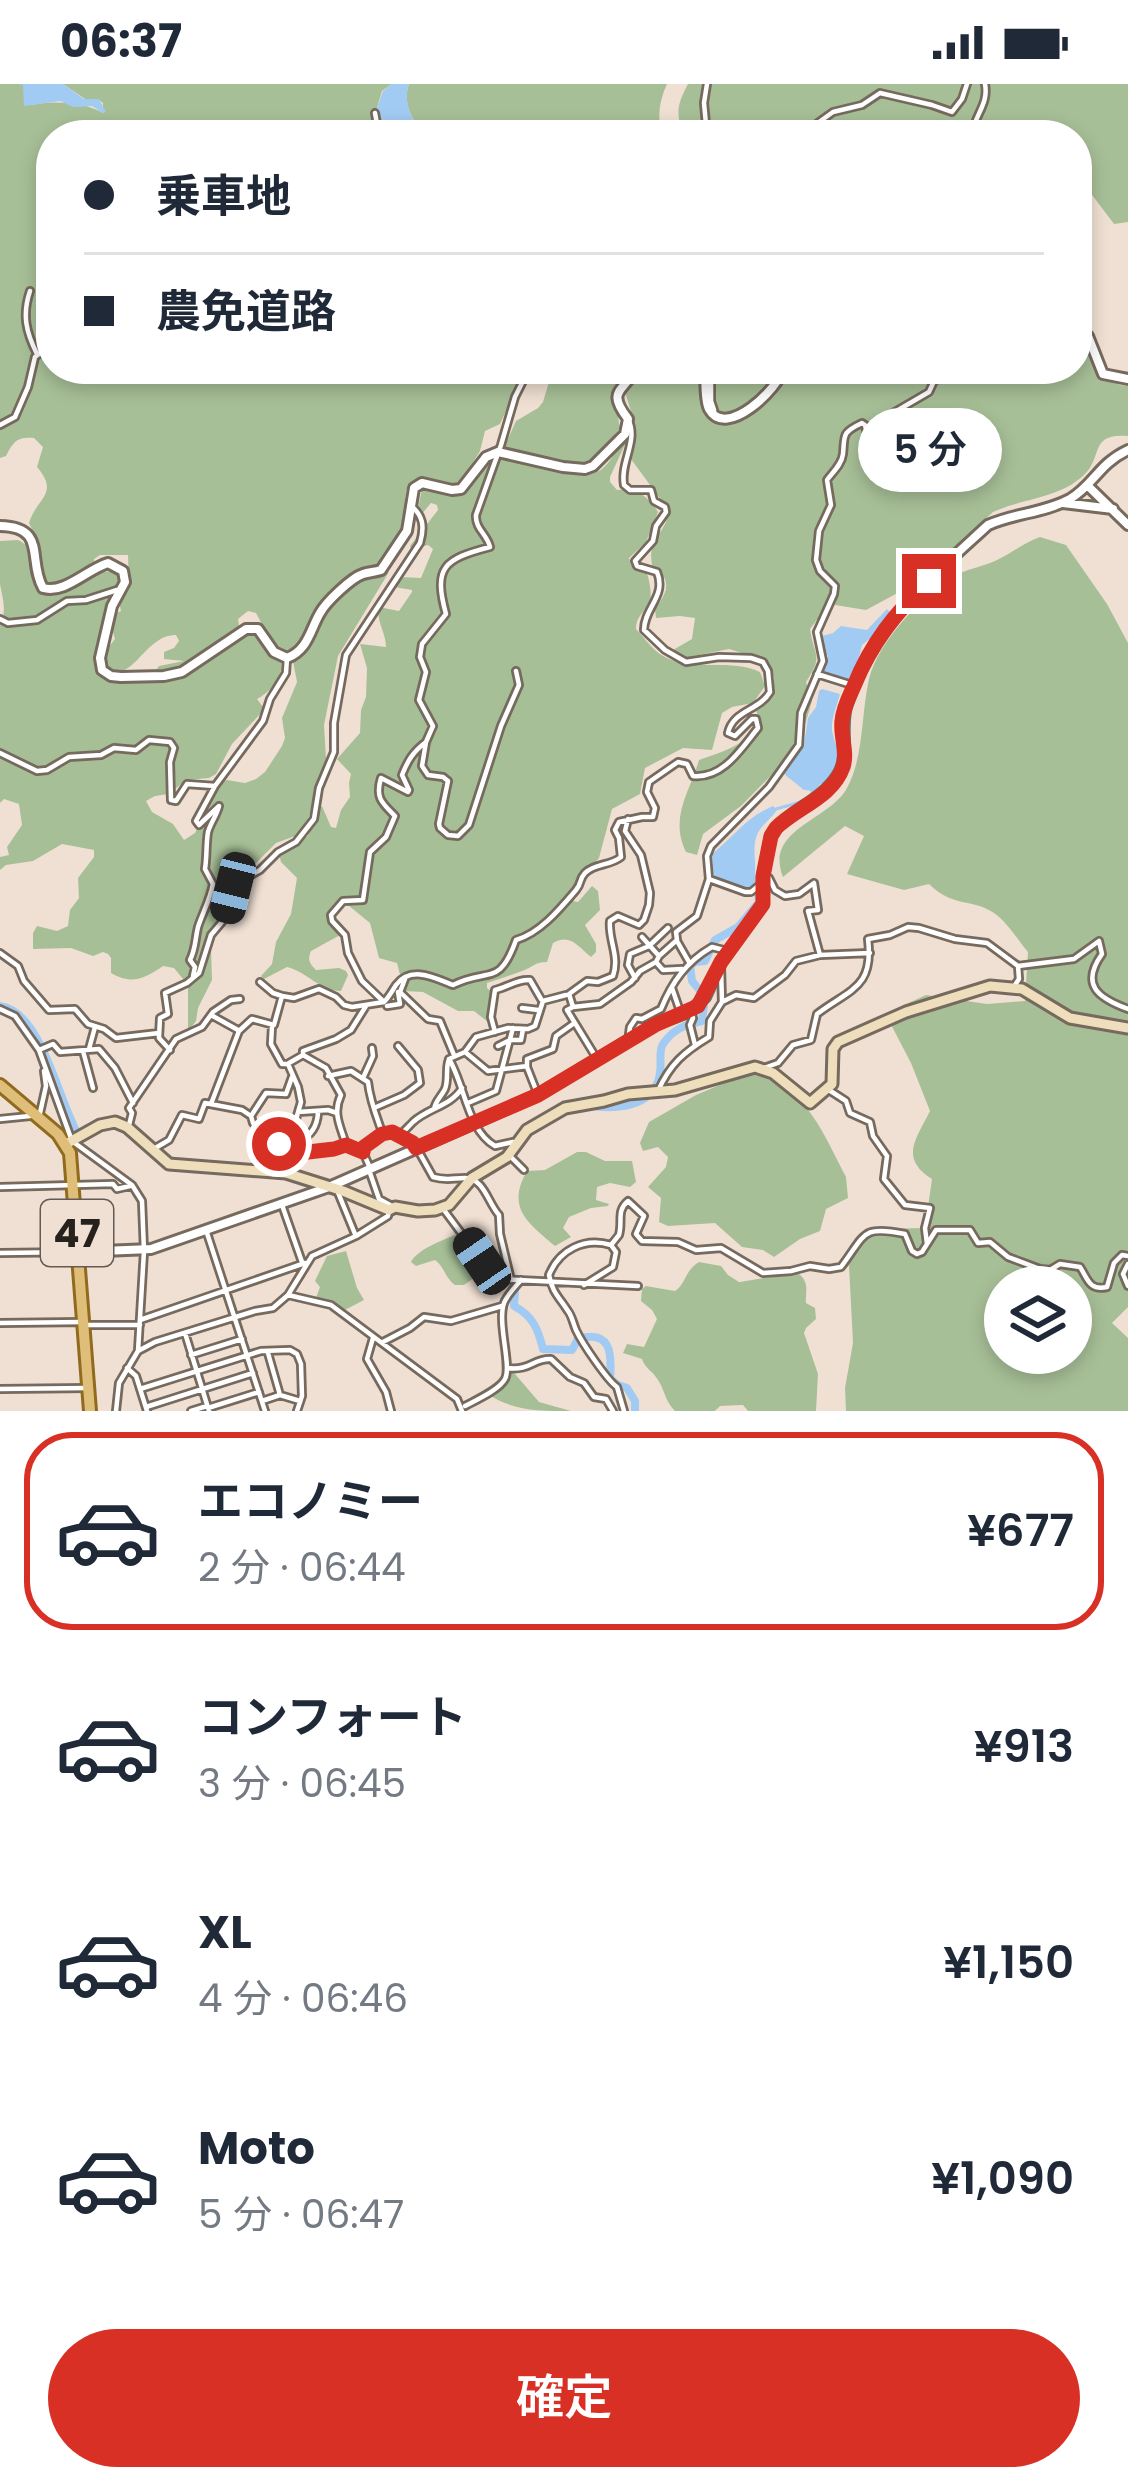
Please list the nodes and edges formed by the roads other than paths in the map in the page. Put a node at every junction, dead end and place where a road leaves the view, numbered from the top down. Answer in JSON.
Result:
{"nodes":[{"id":1,"x":707,"y":84,"type":"edge"},
{"id":2,"x":967,"y":84,"type":"edge"},
{"id":3,"x":985,"y":84,"type":"edge"},
{"id":4,"x":375,"y":113,"type":"dead end"},
{"id":5,"x":376,"y":120,"type":"edge"},
{"id":6,"x":706,"y":120,"type":"edge"},
{"id":7,"x":822,"y":120,"type":"edge"},
{"id":8,"x":977,"y":120,"type":"edge"},
{"id":9,"x":30,"y":291,"type":"dead end"},
{"id":10,"x":1092,"y":347,"type":"edge"},
{"id":11,"x":36,"y":352,"type":"edge"},
{"id":12,"x":36,"y":357,"type":"edge"},
{"id":13,"x":1128,"y":379,"type":"edge"},
{"id":14,"x":522,"y":384,"type":"edge"},
{"id":15,"x":623,"y":384,"type":"edge"},
{"id":16,"x":708,"y":384,"type":"edge"},
{"id":17,"x":777,"y":384,"type":"edge"},
{"id":18,"x":933,"y":384,"type":"edge"},
{"id":19,"x":628,"y":418,"type":"junction"},
{"id":20,"x":0,"y":425,"type":"edge"},
{"id":21,"x":1128,"y":450,"type":"edge"},
{"id":22,"x":497,"y":452,"type":"junction"},
{"id":23,"x":1087,"y":485,"type":"junction"},
{"id":24,"x":1061,"y":503,"type":"junction"},
{"id":25,"x":410,"y":505,"type":"junction"},
{"id":26,"x":1114,"y":509,"type":"junction"},
{"id":27,"x":1128,"y":525,"type":"edge"},
{"id":28,"x":0,"y":526,"type":"edge"},
{"id":29,"x":123,"y":590,"type":"junction"},
{"id":30,"x":0,"y":619,"type":"edge"},
{"id":31,"x":287,"y":658,"type":"junction"},
{"id":32,"x":516,"y":671,"type":"dead end"},
{"id":33,"x":817,"y":674,"type":"junction"},
{"id":34,"x":854,"y":686,"type":"junction"},
{"id":35,"x":426,"y":742,"type":"junction"},
{"id":36,"x":0,"y":753,"type":"edge"},
{"id":37,"x":214,"y":786,"type":"junction"},
{"id":38,"x":628,"y":819,"type":"junction"},
{"id":39,"x":709,"y":879,"type":"junction"},
{"id":40,"x":760,"y":883,"type":"junction"},
{"id":41,"x":668,"y":928,"type":"dead end"},
{"id":42,"x":642,"y":938,"type":"dead end"},
{"id":43,"x":677,"y":940,"type":"junction"},
{"id":44,"x":649,"y":946,"type":"junction"},
{"id":45,"x":728,"y":950,"type":"junction"},
{"id":46,"x":0,"y":952,"type":"edge"},
{"id":47,"x":870,"y":952,"type":"junction"},
{"id":48,"x":820,"y":955,"type":"junction"},
{"id":49,"x":657,"y":959,"type":"junction"},
{"id":50,"x":689,"y":962,"type":"junction"},
{"id":51,"x":721,"y":962,"type":"junction"},
{"id":52,"x":1018,"y":966,"type":"junction"},
{"id":53,"x":682,"y":970,"type":"junction"},
{"id":54,"x":635,"y":978,"type":"junction"},
{"id":55,"x":193,"y":979,"type":"junction"},
{"id":56,"x":404,"y":981,"type":"junction"},
{"id":57,"x":260,"y":982,"type":"dead end"},
{"id":58,"x":672,"y":988,"type":"junction"},
{"id":59,"x":1013,"y":988,"type":"junction"},
{"id":60,"x":569,"y":994,"type":"junction"},
{"id":61,"x":282,"y":996,"type":"junction"},
{"id":62,"x":240,"y":999,"type":"dead end"},
{"id":63,"x":543,"y":1001,"type":"junction"},
{"id":64,"x":722,"y":1002,"type":"junction"},
{"id":65,"x":386,"y":1004,"type":"junction"},
{"id":66,"x":366,"y":1006,"type":"junction"},
{"id":67,"x":574,"y":1007,"type":"junction"},
{"id":68,"x":522,"y":1008,"type":"dead end"},
{"id":69,"x":0,"y":1009,"type":"edge"},
{"id":70,"x":1128,"y":1009,"type":"edge"},
{"id":71,"x":538,"y":1010,"type":"junction"},
{"id":72,"x":211,"y":1016,"type":"junction"},
{"id":73,"x":688,"y":1018,"type":"junction"},
{"id":74,"x":573,"y":1024,"type":"junction"},
{"id":75,"x":272,"y":1026,"type":"junction"},
{"id":76,"x":95,"y":1028,"type":"junction"},
{"id":77,"x":513,"y":1028,"type":"junction"},
{"id":78,"x":1128,"y":1028,"type":"edge"},
{"id":79,"x":523,"y":1029,"type":"junction"},
{"id":80,"x":239,"y":1031,"type":"junction"},
{"id":81,"x":495,"y":1032,"type":"junction"},
{"id":82,"x":159,"y":1034,"type":"junction"},
{"id":83,"x":510,"y":1040,"type":"junction"},
{"id":84,"x":628,"y":1041,"type":"junction"},
{"id":85,"x":695,"y":1045,"type":"junction"},
{"id":86,"x":398,"y":1046,"type":"dead end"},
{"id":87,"x":498,"y":1046,"type":"dead end"},
{"id":88,"x":372,"y":1048,"type":"dead end"},
{"id":89,"x":39,"y":1050,"type":"junction"},
{"id":90,"x":86,"y":1050,"type":"junction"},
{"id":91,"x":170,"y":1050,"type":"junction"},
{"id":92,"x":465,"y":1052,"type":"junction"},
{"id":93,"x":303,"y":1055,"type":"junction"},
{"id":94,"x":451,"y":1057,"type":"junction"},
{"id":95,"x":598,"y":1059,"type":"junction"},
{"id":96,"x":288,"y":1064,"type":"junction"},
{"id":97,"x":527,"y":1066,"type":"junction"},
{"id":98,"x":46,"y":1068,"type":"junction"},
{"id":99,"x":764,"y":1068,"type":"junction"},
{"id":100,"x":502,"y":1070,"type":"junction"},
{"id":101,"x":328,"y":1076,"type":"junction"},
{"id":102,"x":292,"y":1077,"type":"junction"},
{"id":103,"x":363,"y":1078,"type":"junction"},
{"id":104,"x":0,"y":1085,"type":"edge"},
{"id":105,"x":93,"y":1088,"type":"dead end"},
{"id":106,"x":462,"y":1088,"type":"junction"},
{"id":107,"x":829,"y":1090,"type":"junction"},
{"id":108,"x":656,"y":1091,"type":"junction"},
{"id":109,"x":538,"y":1095,"type":"junction"},
{"id":110,"x":133,"y":1103,"type":"junction"},
{"id":111,"x":468,"y":1103,"type":"junction"},
{"id":112,"x":211,"y":1104,"type":"junction"},
{"id":113,"x":374,"y":1108,"type":"junction"},
{"id":114,"x":434,"y":1109,"type":"junction"},
{"id":115,"x":298,"y":1112,"type":"junction"},
{"id":116,"x":318,"y":1113,"type":"junction"},
{"id":117,"x":337,"y":1113,"type":"junction"},
{"id":118,"x":38,"y":1116,"type":"junction"},
{"id":119,"x":251,"y":1116,"type":"junction"},
{"id":120,"x":0,"y":1119,"type":"edge"},
{"id":121,"x":476,"y":1123,"type":"junction"},
{"id":122,"x":129,"y":1125,"type":"junction"},
{"id":123,"x":382,"y":1134,"type":"junction"},
{"id":124,"x":398,"y":1136,"type":"junction"},
{"id":125,"x":519,"y":1140,"type":"junction"},
{"id":126,"x":266,"y":1141,"type":"junction"},
{"id":127,"x":69,"y":1143,"type":"junction"},
{"id":128,"x":292,"y":1144,"type":"junction"},
{"id":129,"x":346,"y":1145,"type":"junction"},
{"id":130,"x":416,"y":1148,"type":"junction"},
{"id":131,"x":152,"y":1150,"type":"junction"},
{"id":132,"x":363,"y":1152,"type":"junction"},
{"id":133,"x":291,"y":1154,"type":"junction"},
{"id":134,"x":510,"y":1156,"type":"junction"},
{"id":135,"x":262,"y":1168,"type":"junction"},
{"id":136,"x":369,"y":1169,"type":"junction"},
{"id":137,"x":524,"y":1170,"type":"dead end"},
{"id":138,"x":286,"y":1171,"type":"junction"},
{"id":139,"x":474,"y":1180,"type":"junction"},
{"id":140,"x":73,"y":1185,"type":"junction"},
{"id":141,"x":132,"y":1185,"type":"junction"},
{"id":142,"x":0,"y":1187,"type":"edge"},
{"id":143,"x":333,"y":1187,"type":"junction"},
{"id":144,"x":281,"y":1203,"type":"junction"},
{"id":145,"x":443,"y":1208,"type":"junction"},
{"id":146,"x":393,"y":1209,"type":"junction"},
{"id":147,"x":206,"y":1230,"type":"junction"},
{"id":148,"x":356,"y":1236,"type":"junction"},
{"id":149,"x":927,"y":1244,"type":"junction"},
{"id":150,"x":611,"y":1245,"type":"junction"},
{"id":151,"x":144,"y":1251,"type":"junction"},
{"id":152,"x":78,"y":1252,"type":"junction"},
{"id":153,"x":0,"y":1253,"type":"edge"},
{"id":154,"x":1128,"y":1260,"type":"edge"},
{"id":155,"x":304,"y":1263,"type":"junction"},
{"id":156,"x":511,"y":1280,"type":"junction"},
{"id":157,"x":521,"y":1280,"type":"junction"},
{"id":158,"x":550,"y":1282,"type":"junction"},
{"id":159,"x":584,"y":1285,"type":"junction"},
{"id":160,"x":638,"y":1286,"type":"dead end"},
{"id":161,"x":1128,"y":1286,"type":"edge"},
{"id":162,"x":227,"y":1290,"type":"junction"},
{"id":163,"x":288,"y":1295,"type":"junction"},
{"id":164,"x":502,"y":1306,"type":"junction"},
{"id":165,"x":236,"y":1317,"type":"junction"},
{"id":166,"x":140,"y":1322,"type":"junction"},
{"id":167,"x":0,"y":1323,"type":"edge"},
{"id":168,"x":83,"y":1323,"type":"junction"},
{"id":169,"x":185,"y":1333,"type":"junction"},
{"id":170,"x":373,"y":1338,"type":"junction"},
{"id":171,"x":242,"y":1339,"type":"junction"},
{"id":172,"x":382,"y":1342,"type":"junction"},
{"id":173,"x":138,"y":1351,"type":"junction"},
{"id":174,"x":268,"y":1353,"type":"junction"},
{"id":175,"x":191,"y":1355,"type":"junction"},
{"id":176,"x":248,"y":1355,"type":"junction"},
{"id":177,"x":127,"y":1368,"type":"junction"},
{"id":178,"x":507,"y":1368,"type":"junction"},
{"id":179,"x":196,"y":1371,"type":"junction"},
{"id":180,"x":253,"y":1373,"type":"junction"},
{"id":181,"x":88,"y":1388,"type":"junction"},
{"id":182,"x":0,"y":1389,"type":"edge"},
{"id":183,"x":140,"y":1389,"type":"junction"},
{"id":184,"x":202,"y":1389,"type":"junction"},
{"id":185,"x":260,"y":1392,"type":"junction"},
{"id":186,"x":280,"y":1395,"type":"junction"},
{"id":187,"x":262,"y":1401,"type":"junction"},
{"id":188,"x":300,"y":1401,"type":"junction"},
{"id":189,"x":208,"y":1408,"type":"edge"},
{"id":190,"x":147,"y":1409,"type":"edge"},
{"id":191,"x":462,"y":1409,"type":"edge"},
{"id":192,"x":90,"y":1411,"type":"edge"},
{"id":193,"x":116,"y":1411,"type":"edge"},
{"id":194,"x":190,"y":1411,"type":"edge"},
{"id":195,"x":265,"y":1411,"type":"edge"},
{"id":196,"x":297,"y":1411,"type":"edge"},
{"id":197,"x":392,"y":1411,"type":"edge"},
{"id":198,"x":613,"y":1411,"type":"edge"},
{"id":199,"x":625,"y":1411,"type":"edge"}],
"edges":[{"from":1,"to":6,"type":"street"},
{"from":2,"to":7,"type":"street"},
{"from":3,"to":8,"type":"street"},
{"from":4,"to":5,"type":"street"},
{"from":9,"to":11,"type":"street"},
{"from":10,"to":13,"type":"street"},
{"from":12,"to":20,"type":"street"},
{"from":14,"to":22,"type":"street"},
{"from":15,"to":19,"type":"street"},
{"from":16,"to":17,"type":"street"},
{"from":18,"to":33,"type":"street"},
{"from":19,"to":22,"type":"street"},
{"from":19,"to":38,"type":"street"},
{"from":21,"to":23,"type":"street"},
{"from":22,"to":25,"type":"street"},
{"from":22,"to":35,"type":"street"},
{"from":23,"to":24,"type":"street"},
{"from":23,"to":26,"type":"street"},
{"from":24,"to":26,"type":"street"},
{"from":24,"to":34,"type":"street"},
{"from":25,"to":31,"type":"street"},
{"from":25,"to":55,"type":"street"},
{"from":26,"to":27,"type":"street"},
{"from":28,"to":29,"type":"street"},
{"from":29,"to":30,"type":"street"},
{"from":29,"to":31,"type":"street"},
{"from":31,"to":37,"type":"street"},
{"from":32,"to":35,"type":"street"},
{"from":33,"to":34,"type":"street"},
{"from":33,"to":39,"type":"street"},
{"from":34,"to":40,"type":"street"},
{"from":35,"to":65,"type":"street"},
{"from":36,"to":37,"type":"street"},
{"from":37,"to":55,"type":"street"},
{"from":38,"to":56,"type":"street"},
{"from":38,"to":60,"type":"street"},
{"from":39,"to":40,"type":"street"},
{"from":39,"to":43,"type":"street"},
{"from":40,"to":45,"type":"street"},
{"from":40,"to":48,"type":"street"},
{"from":41,"to":44,"type":"street"},
{"from":42,"to":44,"type":"street"},
{"from":43,"to":49,"type":"street"},
{"from":43,"to":50,"type":"street"},
{"from":44,"to":49,"type":"street"},
{"from":44,"to":54,"type":"street"},
{"from":45,"to":50,"type":"street"},
{"from":45,"to":51,"type":"street"},
{"from":46,"to":76,"type":"street"},
{"from":47,"to":48,"type":"street"},
{"from":47,"to":52,"type":"street"},
{"from":47,"to":99,"type":"street"},
{"from":48,"to":64,"type":"street"},
{"from":49,"to":53,"type":"street"},
{"from":49,"to":54,"type":"street"},
{"from":50,"to":53,"type":"street"},
{"from":51,"to":64,"type":"street"},
{"from":51,"to":73,"type":"street"},
{"from":52,"to":59,"type":"street"},
{"from":52,"to":70,"type":"street"},
{"from":53,"to":58,"type":"street"},
{"from":54,"to":67,"type":"street"},
{"from":55,"to":82,"type":"street"},
{"from":56,"to":65,"type":"street"},
{"from":56,"to":65,"type":"street"},
{"from":56,"to":94,"type":"street"},
{"from":57,"to":61,"type":"street"},
{"from":58,"to":73,"type":"street"},
{"from":58,"to":84,"type":"street"},
{"from":59,"to":78,"type":"main road"},
{"from":59,"to":107,"type":"main road"},
{"from":60,"to":63,"type":"street"},
{"from":60,"to":67,"type":"street"},
{"from":61,"to":66,"type":"street"},
{"from":61,"to":75,"type":"street"},
{"from":62,"to":72,"type":"street"},
{"from":63,"to":71,"type":"street"},
{"from":63,"to":81,"type":"street"},
{"from":64,"to":85,"type":"street"},
{"from":65,"to":66,"type":"street"},
{"from":66,"to":93,"type":"street"},
{"from":67,"to":74,"type":"street"},
{"from":68,"to":71,"type":"street"},
{"from":69,"to":89,"type":"street"},
{"from":71,"to":79,"type":"street"},
{"from":72,"to":80,"type":"street"},
{"from":72,"to":91,"type":"street"},
{"from":73,"to":84,"type":"street"},
{"from":73,"to":85,"type":"street"},
{"from":74,"to":95,"type":"street"},
{"from":74,"to":97,"type":"street"},
{"from":75,"to":80,"type":"street"},
{"from":75,"to":96,"type":"street"},
{"from":76,"to":82,"type":"street"},
{"from":76,"to":90,"type":"street"},
{"from":77,"to":79,"type":"street"},
{"from":77,"to":81,"type":"street"},
{"from":77,"to":83,"type":"street"},
{"from":79,"to":83,"type":"street"},
{"from":80,"to":112,"type":"street"},
{"from":81,"to":92,"type":"street"},
{"from":82,"to":91,"type":"street"},
{"from":83,"to":87,"type":"street"},
{"from":83,"to":100,"type":"street"},
{"from":84,"to":95,"type":"street"},
{"from":85,"to":108,"type":"street"},
{"from":86,"to":113,"type":"street"},
{"from":88,"to":103,"type":"street"},
{"from":89,"to":90,"type":"street"},
{"from":89,"to":98,"type":"street"},
{"from":90,"to":105,"type":"street"},
{"from":90,"to":110,"type":"street"},
{"from":91,"to":110,"type":"street"},
{"from":92,"to":94,"type":"street"},
{"from":92,"to":100,"type":"street"},
{"from":93,"to":96,"type":"street"},
{"from":93,"to":101,"type":"street"},
{"from":94,"to":106,"type":"street"},
{"from":94,"to":114,"type":"street"},
{"from":95,"to":109,"type":"street"},
{"from":96,"to":102,"type":"street"},
{"from":97,"to":100,"type":"street"},
{"from":97,"to":109,"type":"street"},
{"from":98,"to":118,"type":"street"},
{"from":98,"to":127,"type":"street"},
{"from":99,"to":107,"type":"main road"},
{"from":99,"to":108,"type":"main road"},
{"from":100,"to":111,"type":"street"},
{"from":101,"to":103,"type":"street"},
{"from":101,"to":117,"type":"street"},
{"from":102,"to":115,"type":"street"},
{"from":102,"to":119,"type":"street"},
{"from":103,"to":113,"type":"street"},
{"from":104,"to":118,"type":"main road","number":"47"},
{"from":106,"to":111,"type":"street"},
{"from":106,"to":114,"type":"street"},
{"from":107,"to":149,"type":"street"},
{"from":108,"to":125,"type":"main road"},
{"from":109,"to":121,"type":"street"},
{"from":110,"to":122,"type":"street"},
{"from":111,"to":121,"type":"street"},
{"from":112,"to":119,"type":"street"},
{"from":112,"to":131,"type":"street"},
{"from":113,"to":123,"type":"street"},
{"from":114,"to":124,"type":"street"},
{"from":115,"to":116,"type":"street"},
{"from":115,"to":128,"type":"street"},
{"from":116,"to":117,"type":"street"},
{"from":116,"to":128,"type":"street"},
{"from":117,"to":129,"type":"street"},
{"from":118,"to":120,"type":"street"},
{"from":118,"to":127,"type":"main road","number":"47"},
{"from":119,"to":126,"type":"street"},
{"from":121,"to":125,"type":"street"},
{"from":121,"to":130,"type":"street"},
{"from":122,"to":127,"type":"main road"},
{"from":122,"to":131,"type":"main road"},
{"from":123,"to":124,"type":"street"},
{"from":123,"to":132,"type":"street"},
{"from":124,"to":130,"type":"street"},
{"from":125,"to":134,"type":"main road"},
{"from":126,"to":128,"type":"street"},
{"from":126,"to":135,"type":"street"},
{"from":127,"to":140,"type":"main road","number":"47"},
{"from":127,"to":141,"type":"street"},
{"from":128,"to":133,"type":"street"},
{"from":129,"to":132,"type":"street"},
{"from":129,"to":133,"type":"street"},
{"from":130,"to":136,"type":"street"},
{"from":130,"to":139,"type":"street"},
{"from":131,"to":135,"type":"main road"},
{"from":132,"to":136,"type":"street"},
{"from":133,"to":138,"type":"street"},
{"from":134,"to":137,"type":"street"},
{"from":134,"to":139,"type":"main road"},
{"from":135,"to":138,"type":"main road"},
{"from":136,"to":143,"type":"street"},
{"from":136,"to":146,"type":"street"},
{"from":138,"to":143,"type":"main road"},
{"from":139,"to":145,"type":"main road"},
{"from":139,"to":156,"type":"street"},
{"from":140,"to":141,"type":"street"},
{"from":140,"to":142,"type":"street"},
{"from":140,"to":152,"type":"main road","number":"47"},
{"from":141,"to":151,"type":"street"},
{"from":143,"to":144,"type":"street"},
{"from":143,"to":146,"type":"main road"},
{"from":143,"to":148,"type":"street"},
{"from":144,"to":147,"type":"street"},
{"from":144,"to":155,"type":"street"},
{"from":145,"to":146,"type":"main road"},
{"from":145,"to":156,"type":"street"},
{"from":146,"to":148,"type":"street"},
{"from":147,"to":151,"type":"street"},
{"from":147,"to":162,"type":"street"},
{"from":148,"to":155,"type":"street"},
{"from":149,"to":150,"type":"street"},
{"from":149,"to":154,"type":"street"},
{"from":150,"to":158,"type":"street"},
{"from":150,"to":159,"type":"street"},
{"from":151,"to":152,"type":"street"},
{"from":151,"to":166,"type":"street"},
{"from":152,"to":153,"type":"street"},
{"from":152,"to":168,"type":"main road","number":"47"},
{"from":154,"to":161,"type":"street"},
{"from":155,"to":162,"type":"street"},
{"from":155,"to":163,"type":"street"},
{"from":156,"to":157,"type":"street"},
{"from":157,"to":158,"type":"street"},
{"from":157,"to":164,"type":"street"},
{"from":158,"to":159,"type":"street"},
{"from":158,"to":199,"type":"street"},
{"from":159,"to":160,"type":"street"},
{"from":162,"to":165,"type":"street"},
{"from":162,"to":166,"type":"street"},
{"from":163,"to":165,"type":"street"},
{"from":163,"to":170,"type":"street"},
{"from":164,"to":172,"type":"street"},
{"from":164,"to":178,"type":"street"},
{"from":165,"to":169,"type":"street"},
{"from":165,"to":171,"type":"street"},
{"from":166,"to":168,"type":"street"},
{"from":166,"to":173,"type":"street"},
{"from":167,"to":168,"type":"street"},
{"from":168,"to":181,"type":"main road","number":"47"},
{"from":169,"to":173,"type":"street"},
{"from":169,"to":175,"type":"street"},
{"from":170,"to":172,"type":"street"},
{"from":170,"to":197,"type":"street"},
{"from":171,"to":175,"type":"street"},
{"from":171,"to":176,"type":"street"},
{"from":172,"to":191,"type":"street"},
{"from":173,"to":177,"type":"street"},
{"from":174,"to":176,"type":"street"},
{"from":174,"to":186,"type":"street"},
{"from":174,"to":188,"type":"street"},
{"from":175,"to":179,"type":"street"},
{"from":176,"to":179,"type":"street"},
{"from":176,"to":180,"type":"street"},
{"from":177,"to":183,"type":"street"},
{"from":177,"to":193,"type":"street"},
{"from":178,"to":191,"type":"street"},
{"from":178,"to":198,"type":"street"},
{"from":179,"to":183,"type":"street"},
{"from":179,"to":184,"type":"street"},
{"from":180,"to":184,"type":"street"},
{"from":180,"to":185,"type":"street"},
{"from":181,"to":182,"type":"street"},
{"from":181,"to":192,"type":"main road","number":"47"},
{"from":183,"to":190,"type":"street"},
{"from":184,"to":189,"type":"street"},
{"from":184,"to":190,"type":"street"},
{"from":185,"to":187,"type":"street"},
{"from":185,"to":189,"type":"street"},
{"from":186,"to":187,"type":"street"},
{"from":186,"to":188,"type":"street"},
{"from":187,"to":195,"type":"street"},
{"from":188,"to":196,"type":"street"},
{"from":189,"to":194,"type":"street"}]}
